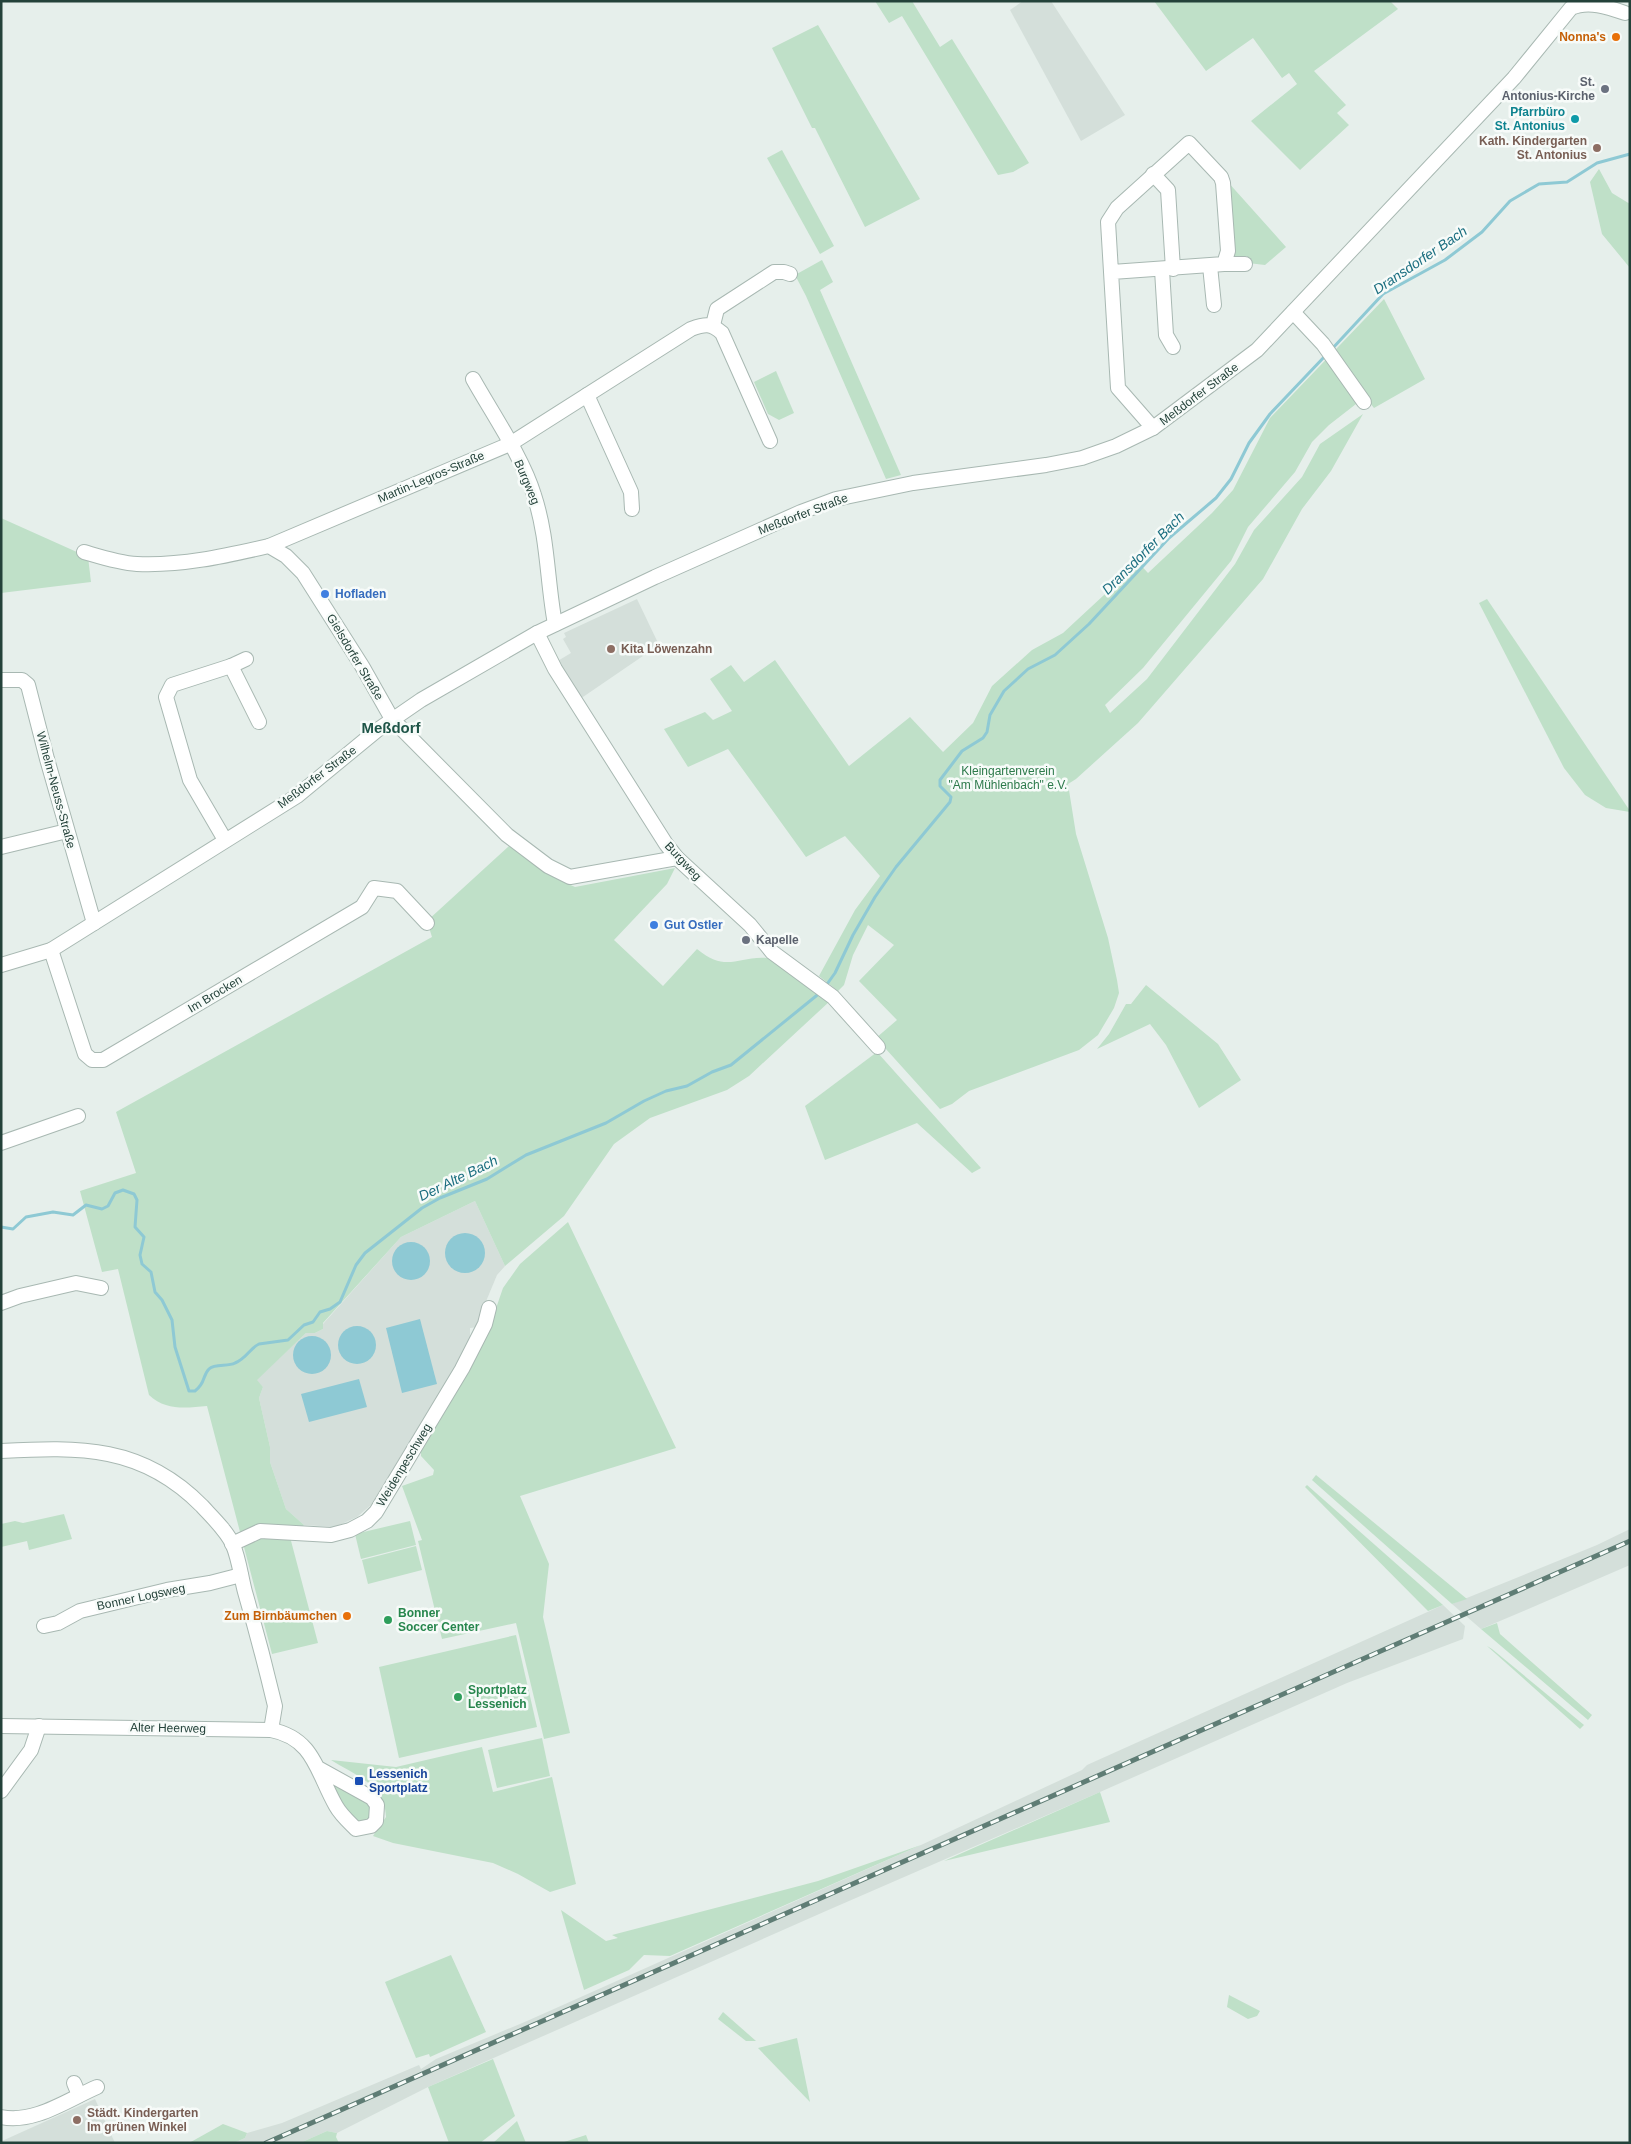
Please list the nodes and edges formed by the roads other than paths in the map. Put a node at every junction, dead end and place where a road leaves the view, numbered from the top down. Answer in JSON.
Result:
{"nodes":[{"id":1,"x":1583,"y":2,"type":"edge"},
{"id":2,"x":1628,"y":15,"type":"edge"},
{"id":3,"x":1153,"y":174,"type":"junction"},
{"id":4,"x":1246,"y":264,"type":"dead end"},
{"id":5,"x":1217,"y":265,"type":"junction"},
{"id":6,"x":1168,"y":269,"type":"junction"},
{"id":7,"x":1112,"y":272,"type":"junction"},
{"id":8,"x":790,"y":274,"type":"dead end"},
{"id":9,"x":1214,"y":305,"type":"dead end"},
{"id":10,"x":1293,"y":312,"type":"junction"},
{"id":11,"x":713,"y":325,"type":"junction"},
{"id":12,"x":1173,"y":347,"type":"dead end"},
{"id":13,"x":473,"y":379,"type":"dead end"},
{"id":14,"x":587,"y":395,"type":"junction"},
{"id":15,"x":1364,"y":402,"type":"dead end"},
{"id":16,"x":1153,"y":428,"type":"junction"},
{"id":17,"x":770,"y":441,"type":"dead end"},
{"id":18,"x":510,"y":444,"type":"junction"},
{"id":19,"x":632,"y":509,"type":"dead end"},
{"id":20,"x":268,"y":546,"type":"junction"},
{"id":21,"x":84,"y":552,"type":"dead end"},
{"id":22,"x":555,"y":624,"type":"junction"},
{"id":23,"x":537,"y":632,"type":"junction"},
{"id":24,"x":246,"y":659,"type":"dead end"},
{"id":25,"x":232,"y":666,"type":"junction"},
{"id":26,"x":1,"y":680,"type":"edge"},
{"id":27,"x":392,"y":719,"type":"junction"},
{"id":28,"x":259,"y":722,"type":"dead end"},
{"id":29,"x":67,"y":830,"type":"junction"},
{"id":30,"x":225,"y":840,"type":"junction"},
{"id":31,"x":1,"y":847,"type":"edge"},
{"id":32,"x":678,"y":858,"type":"junction"},
{"id":33,"x":94,"y":923,"type":"junction"},
{"id":34,"x":427,"y":923,"type":"dead end"},
{"id":35,"x":51,"y":950,"type":"junction"},
{"id":36,"x":1,"y":965,"type":"edge"},
{"id":37,"x":878,"y":1047,"type":"dead end"},
{"id":38,"x":78,"y":1116,"type":"dead end"},
{"id":39,"x":1,"y":1143,"type":"edge"},
{"id":40,"x":101,"y":1288,"type":"dead end"},
{"id":41,"x":1,"y":1303,"type":"edge"},
{"id":42,"x":489,"y":1308,"type":"dead end"},
{"id":43,"x":1,"y":1451,"type":"edge"},
{"id":44,"x":232,"y":1544,"type":"junction"},
{"id":45,"x":241,"y":1575,"type":"junction"},
{"id":46,"x":44,"y":1626,"type":"dead end"},
{"id":47,"x":1,"y":1726,"type":"edge"},
{"id":48,"x":39,"y":1726,"type":"junction"},
{"id":49,"x":271,"y":1730,"type":"junction"},
{"id":50,"x":318,"y":1768,"type":"junction"},
{"id":51,"x":1,"y":1791,"type":"edge"},
{"id":52,"x":97,"y":2088,"type":"dead end"},
{"id":53,"x":1,"y":2116,"type":"edge"}],
"edges":[{"from":1,"to":2,"type":"street","name":"Meßdorfer Straße"},
{"from":1,"to":10,"type":"street","name":"Meßdorfer Straße"},
{"from":3,"to":5,"type":"street"},
{"from":3,"to":6,"type":"street"},
{"from":3,"to":7,"type":"street"},
{"from":4,"to":5,"type":"street"},
{"from":5,"to":6,"type":"street"},
{"from":5,"to":9,"type":"street"},
{"from":6,"to":7,"type":"street"},
{"from":6,"to":12,"type":"street"},
{"from":7,"to":16,"type":"street"},
{"from":8,"to":11,"type":"street"},
{"from":10,"to":15,"type":"street"},
{"from":10,"to":16,"type":"street","name":"Meßdorfer Straße"},
{"from":11,"to":14,"type":"street","name":"Martin-Legros-Straße"},
{"from":11,"to":17,"type":"street"},
{"from":13,"to":18,"type":"street","name":"Burgweg"},
{"from":14,"to":18,"type":"street","name":"Martin-Legros-Straße"},
{"from":14,"to":19,"type":"street"},
{"from":16,"to":22,"type":"street","name":"Meßdorfer Straße"},
{"from":18,"to":20,"type":"street","name":"Martin-Legros-Straße"},
{"from":18,"to":22,"type":"street","name":"Burgweg"},
{"from":20,"to":21,"type":"street"},
{"from":20,"to":27,"type":"street","name":"Gielsdorfer Straße"},
{"from":22,"to":23,"type":"street","name":"Meßdorfer Straße"},
{"from":23,"to":27,"type":"street","name":"Meßdorfer Straße"},
{"from":23,"to":32,"type":"street","name":"Burgweg"},
{"from":24,"to":25,"type":"street"},
{"from":25,"to":28,"type":"street"},
{"from":25,"to":30,"type":"street"},
{"from":26,"to":29,"type":"street","name":"Wilhelm-Neuss-Straße"},
{"from":27,"to":30,"type":"street","name":"Meßdorfer Straße"},
{"from":27,"to":32,"type":"street","name":"Gielsdorfer Straße"},
{"from":29,"to":31,"type":"street"},
{"from":29,"to":33,"type":"street","name":"Wilhelm-Neuss-Straße"},
{"from":30,"to":33,"type":"street","name":"Meßdorfer Straße"},
{"from":32,"to":37,"type":"street","name":"Burgweg"},
{"from":33,"to":35,"type":"street","name":"Meßdorfer Straße"},
{"from":34,"to":35,"type":"street","name":"Im Brocken"},
{"from":35,"to":36,"type":"street","name":"Meßdorfer Straße"},
{"from":38,"to":39,"type":"street"},
{"from":40,"to":41,"type":"street"},
{"from":42,"to":44,"type":"street","name":"Weidenpeschweg"},
{"from":43,"to":44,"type":"street"},
{"from":44,"to":45,"type":"street"},
{"from":45,"to":46,"type":"street","name":"Bonner Logsweg"},
{"from":45,"to":49,"type":"street"},
{"from":47,"to":48,"type":"street","name":"Alter Heerweg"},
{"from":48,"to":49,"type":"street","name":"Alter Heerweg"},
{"from":48,"to":51,"type":"street"},
{"from":49,"to":50,"type":"street","name":"Alter Heerweg"},
{"from":50,"to":50,"type":"street","name":"Alter Heerweg"},
{"from":52,"to":53,"type":"street"}]}
